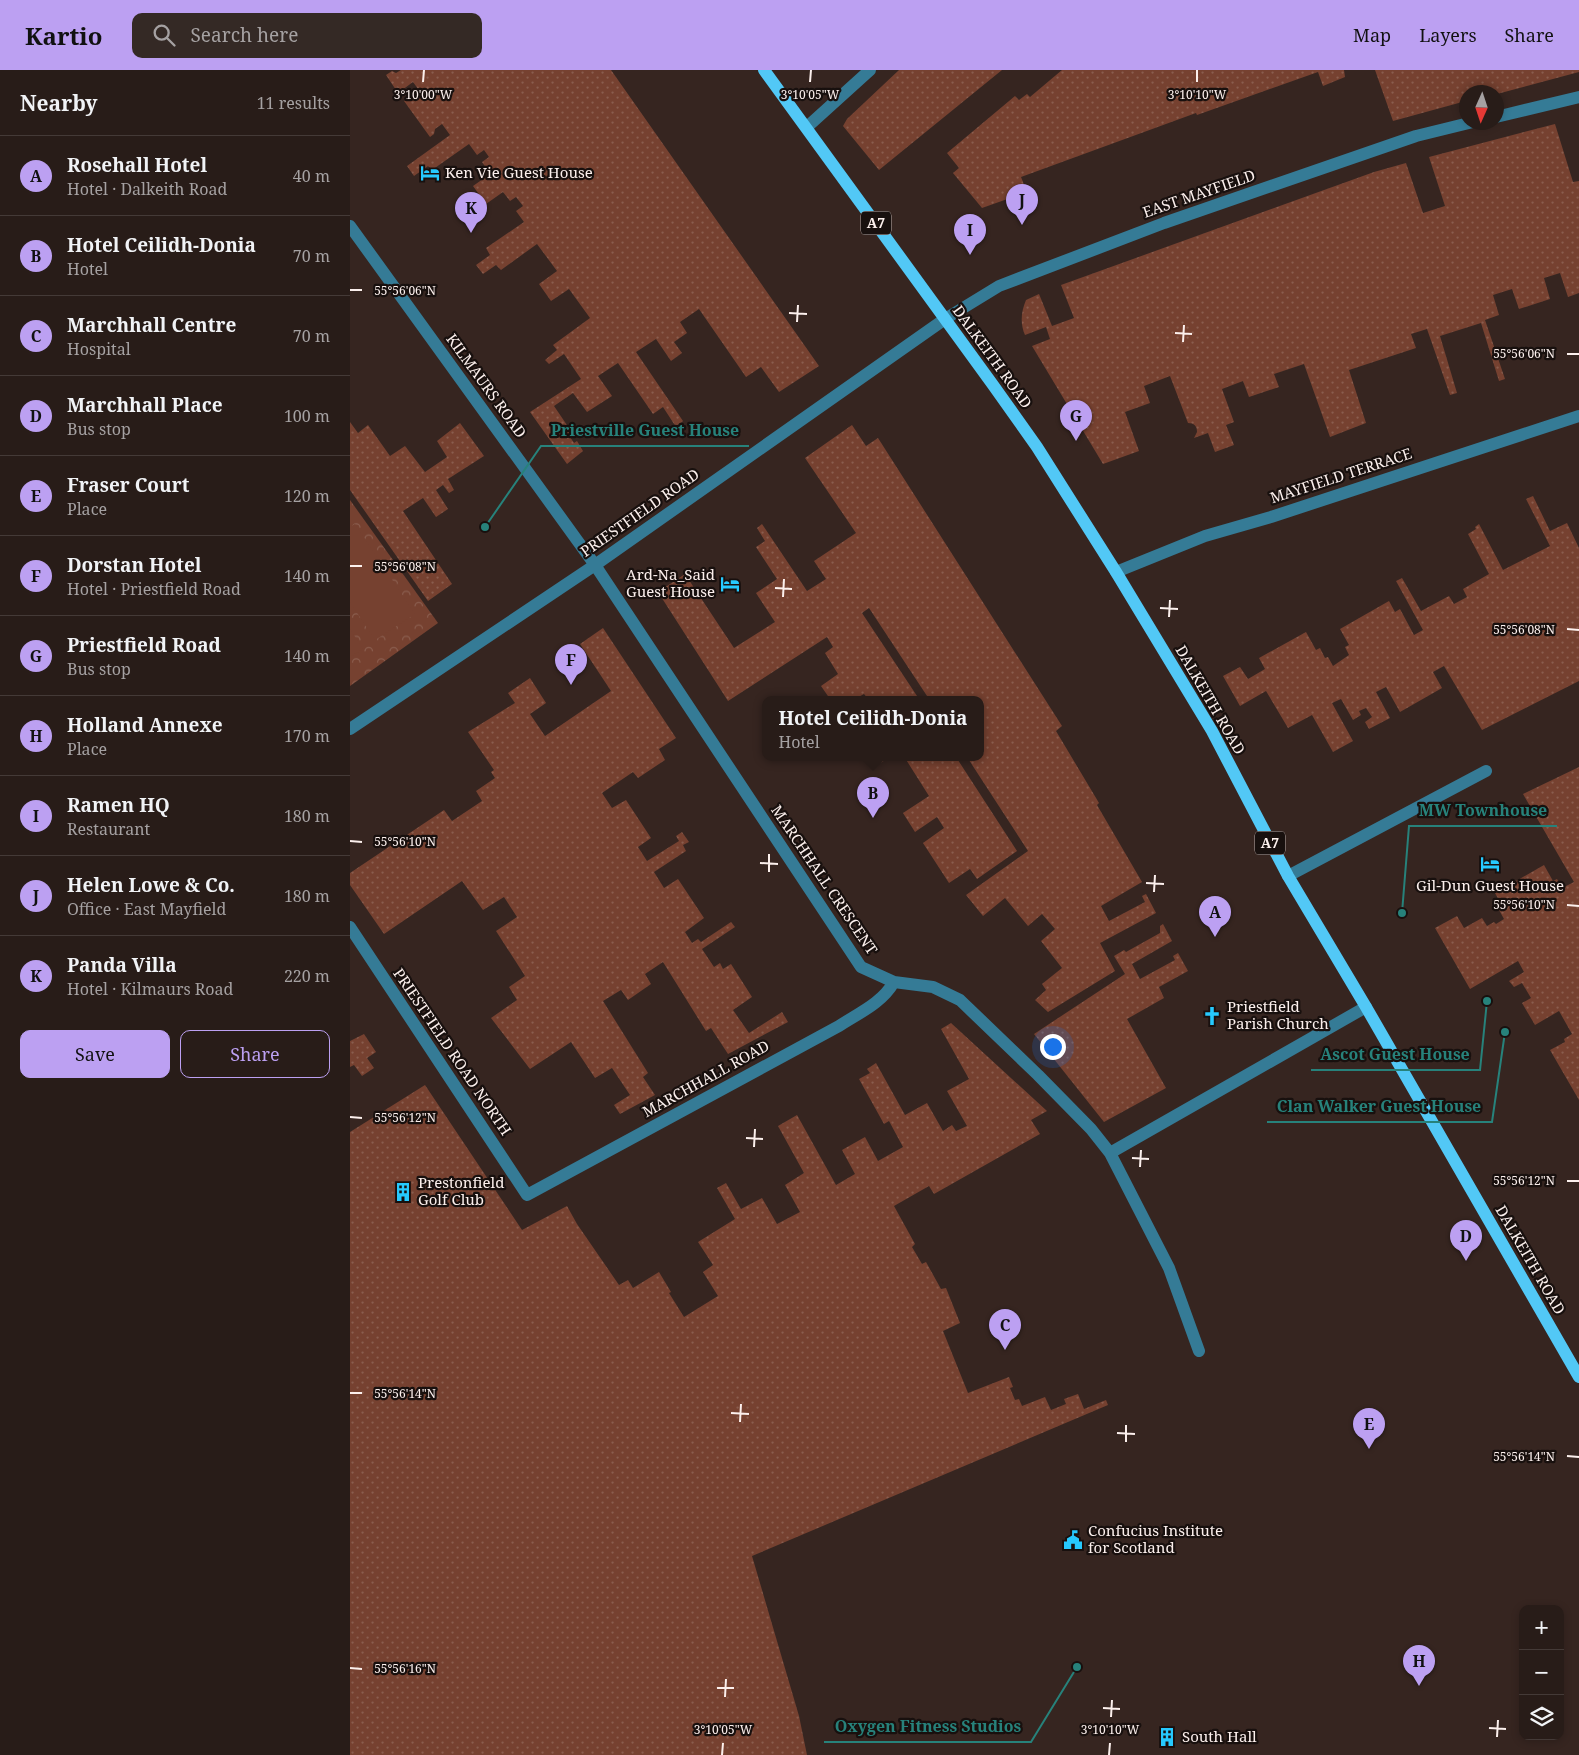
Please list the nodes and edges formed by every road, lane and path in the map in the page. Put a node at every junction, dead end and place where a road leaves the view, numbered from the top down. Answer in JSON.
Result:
{"nodes":[{"id":1,"x":764,"y":70,"type":"edge"},
{"id":2,"x":870,"y":70,"type":"edge"},
{"id":3,"x":1579,"y":97,"type":"edge"},
{"id":4,"x":1504,"y":115,"type":"edge"},
{"id":5,"x":1459,"y":125,"type":"edge"},
{"id":6,"x":807,"y":127,"type":"junction"},
{"id":7,"x":350,"y":226,"type":"edge"},
{"id":8,"x":945,"y":319,"type":"junction"},
{"id":9,"x":1579,"y":416,"type":"edge"},
{"id":10,"x":595,"y":565,"type":"junction"},
{"id":11,"x":1116,"y":572,"type":"junction"},
{"id":12,"x":350,"y":729,"type":"edge"},
{"id":13,"x":1486,"y":771,"type":"dead end"},
{"id":14,"x":1288,"y":876,"type":"junction"},
{"id":15,"x":350,"y":927,"type":"edge"},
{"id":16,"x":894,"y":982,"type":"junction"},
{"id":17,"x":1366,"y":1007,"type":"junction"},
{"id":18,"x":1110,"y":1153,"type":"junction"},
{"id":19,"x":527,"y":1195,"type":"joint"},
{"id":20,"x":1199,"y":1351,"type":"dead end"},
{"id":21,"x":1579,"y":1377,"type":"edge"}],
"edges":[{"from":1,"to":6,"type":"main road","name":"DALKEITH ROAD","number":"A7"},
{"from":2,"to":6,"type":"street"},
{"from":3,"to":4,"type":"street"},
{"from":5,"to":8,"type":"street","name":"EAST MAYFIELD"},
{"from":6,"to":8,"type":"main road","name":"DALKEITH ROAD","number":"A7"},
{"from":7,"to":10,"type":"street","name":"KILMAURS ROAD"},
{"from":8,"to":10,"type":"street","name":"PRIESTFIELD ROAD"},
{"from":8,"to":11,"type":"main road","name":"DALKEITH ROAD","number":"A7"},
{"from":9,"to":11,"type":"street","name":"MAYFIELD TERRACE"},
{"from":10,"to":12,"type":"street","name":"PRIESTFIELD ROAD"},
{"from":10,"to":16,"type":"street","name":"MARCHHALL CRESCENT"},
{"from":11,"to":14,"type":"main road","name":"DALKEITH ROAD","number":"A7"},
{"from":13,"to":14,"type":"street"},
{"from":14,"to":17,"type":"main road","name":"DALKEITH ROAD","number":"A7"},
{"from":15,"to":19,"type":"street","name":"PRIESTFIELD ROAD NORTH"},
{"from":16,"to":18,"type":"street","name":"MARCHHALL CRESCENT"},
{"from":16,"to":19,"type":"street","name":"MARCHHALL ROAD"},
{"from":17,"to":18,"type":"street"},
{"from":17,"to":21,"type":"main road","name":"DALKEITH ROAD","number":"A7"},
{"from":18,"to":20,"type":"street","name":"MARCHHALL CRESCENT"}]}
